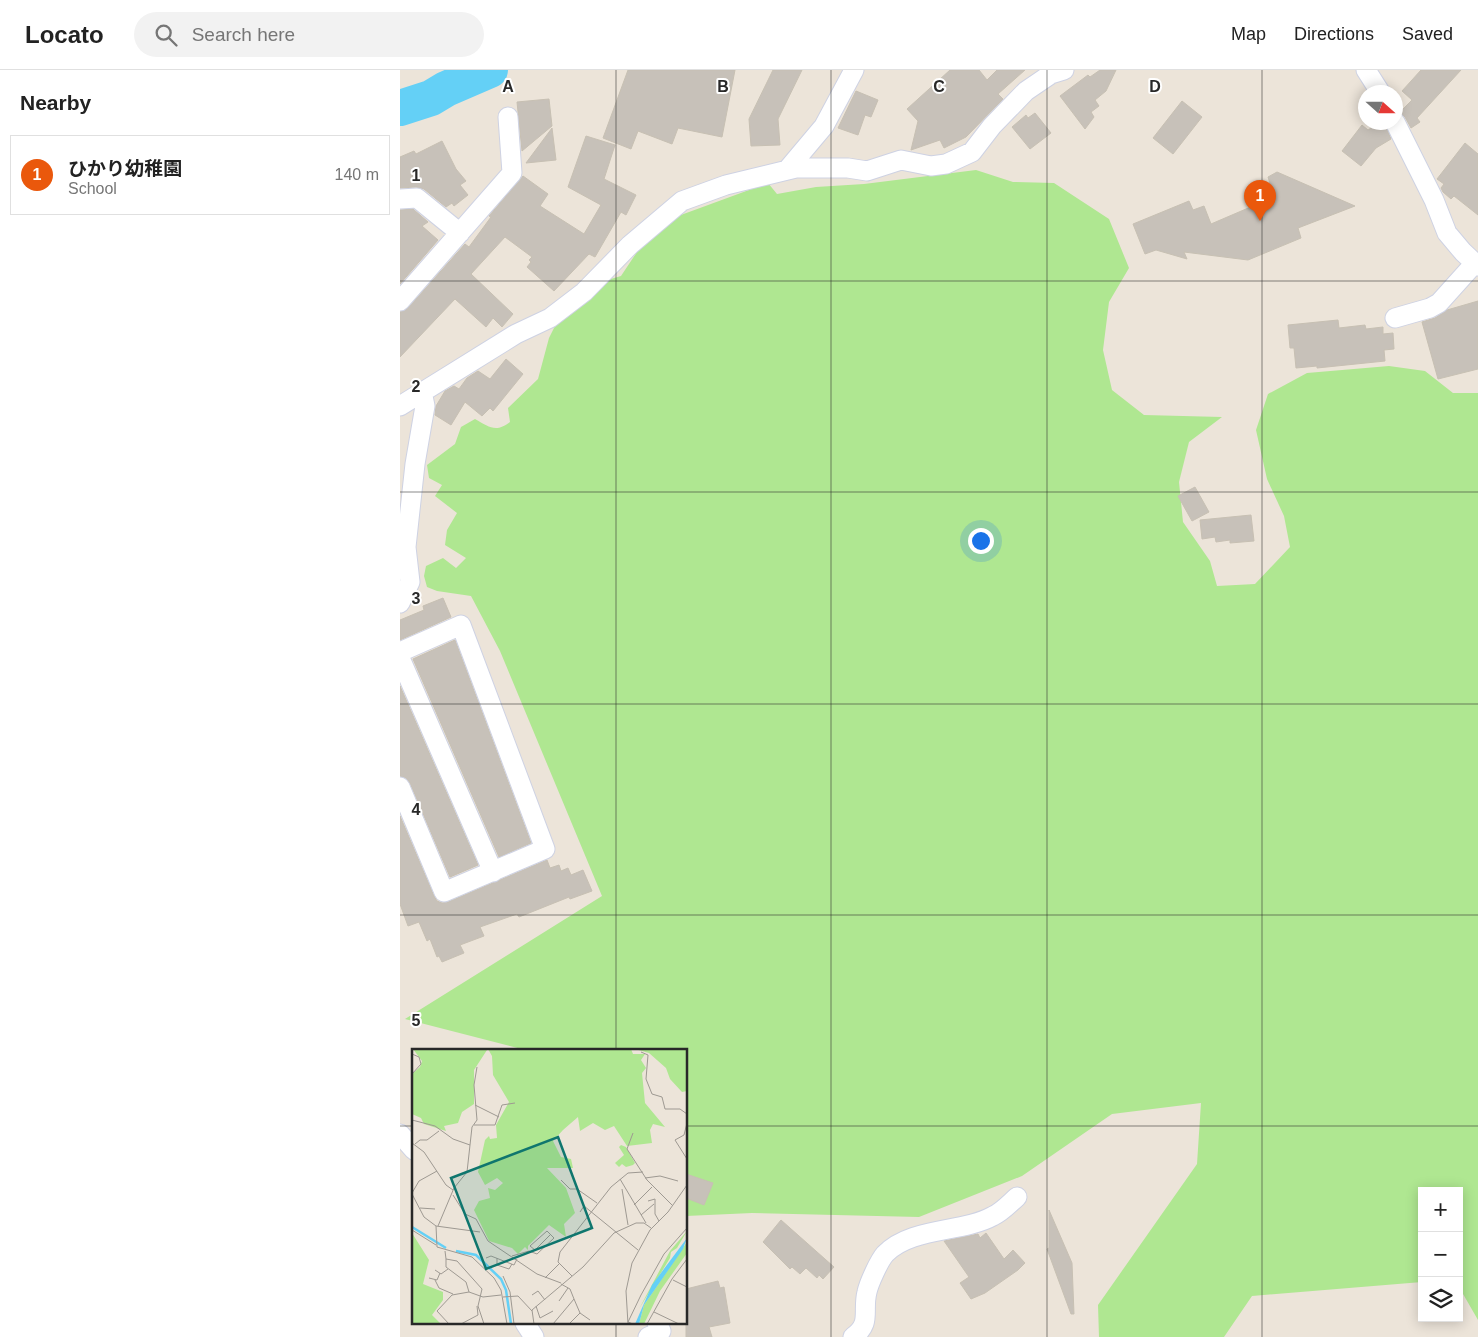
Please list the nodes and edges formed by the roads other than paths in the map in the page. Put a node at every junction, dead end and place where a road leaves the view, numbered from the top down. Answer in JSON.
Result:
{"nodes":[{"id":1,"x":854,"y":70,"type":"edge"},
{"id":2,"x":1064,"y":70,"type":"edge"},
{"id":3,"x":1366,"y":70,"type":"edge"},
{"id":4,"x":1376,"y":85,"type":"edge"},
{"id":5,"x":508,"y":117,"type":"dead end"},
{"id":6,"x":1398,"y":130,"type":"edge"},
{"id":7,"x":786,"y":170,"type":"junction"},
{"id":8,"x":400,"y":199,"type":"edge"},
{"id":9,"x":460,"y":233,"type":"junction"},
{"id":10,"x":1476,"y":265,"type":"edge"},
{"id":11,"x":400,"y":300,"type":"edge"},
{"id":12,"x":1395,"y":318,"type":"dead end"},
{"id":13,"x":422,"y":391,"type":"junction"},
{"id":14,"x":400,"y":406,"type":"edge"},
{"id":15,"x":400,"y":603,"type":"edge"},
{"id":16,"x":400,"y":652,"type":"edge"},
{"id":17,"x":400,"y":658,"type":"edge"},
{"id":18,"x":400,"y":787,"type":"edge"},
{"id":19,"x":493,"y":872,"type":"junction"},
{"id":20,"x":400,"y":1134,"type":"edge"},
{"id":21,"x":412,"y":1148,"type":"edge"},
{"id":22,"x":1017,"y":1197,"type":"dead end"},
{"id":23,"x":526,"y":1324,"type":"edge"},
{"id":24,"x":657,"y":1324,"type":"edge"},
{"id":25,"x":534,"y":1337,"type":"edge"},
{"id":26,"x":648,"y":1337,"type":"edge"},
{"id":27,"x":853,"y":1337,"type":"edge"}],
"edges":[{"from":1,"to":7,"type":"street"},
{"from":2,"to":7,"type":"street"},
{"from":3,"to":4,"type":"street"},
{"from":5,"to":9,"type":"street"},
{"from":6,"to":10,"type":"street"},
{"from":7,"to":13,"type":"street"},
{"from":8,"to":9,"type":"street"},
{"from":9,"to":11,"type":"street"},
{"from":10,"to":12,"type":"street"},
{"from":13,"to":14,"type":"street"},
{"from":13,"to":15,"type":"street"},
{"from":16,"to":19,"type":"street"},
{"from":17,"to":19,"type":"street"},
{"from":18,"to":19,"type":"street"},
{"from":20,"to":21,"type":"street"},
{"from":22,"to":27,"type":"street"},
{"from":23,"to":25,"type":"street"},
{"from":24,"to":26,"type":"street"}]}
